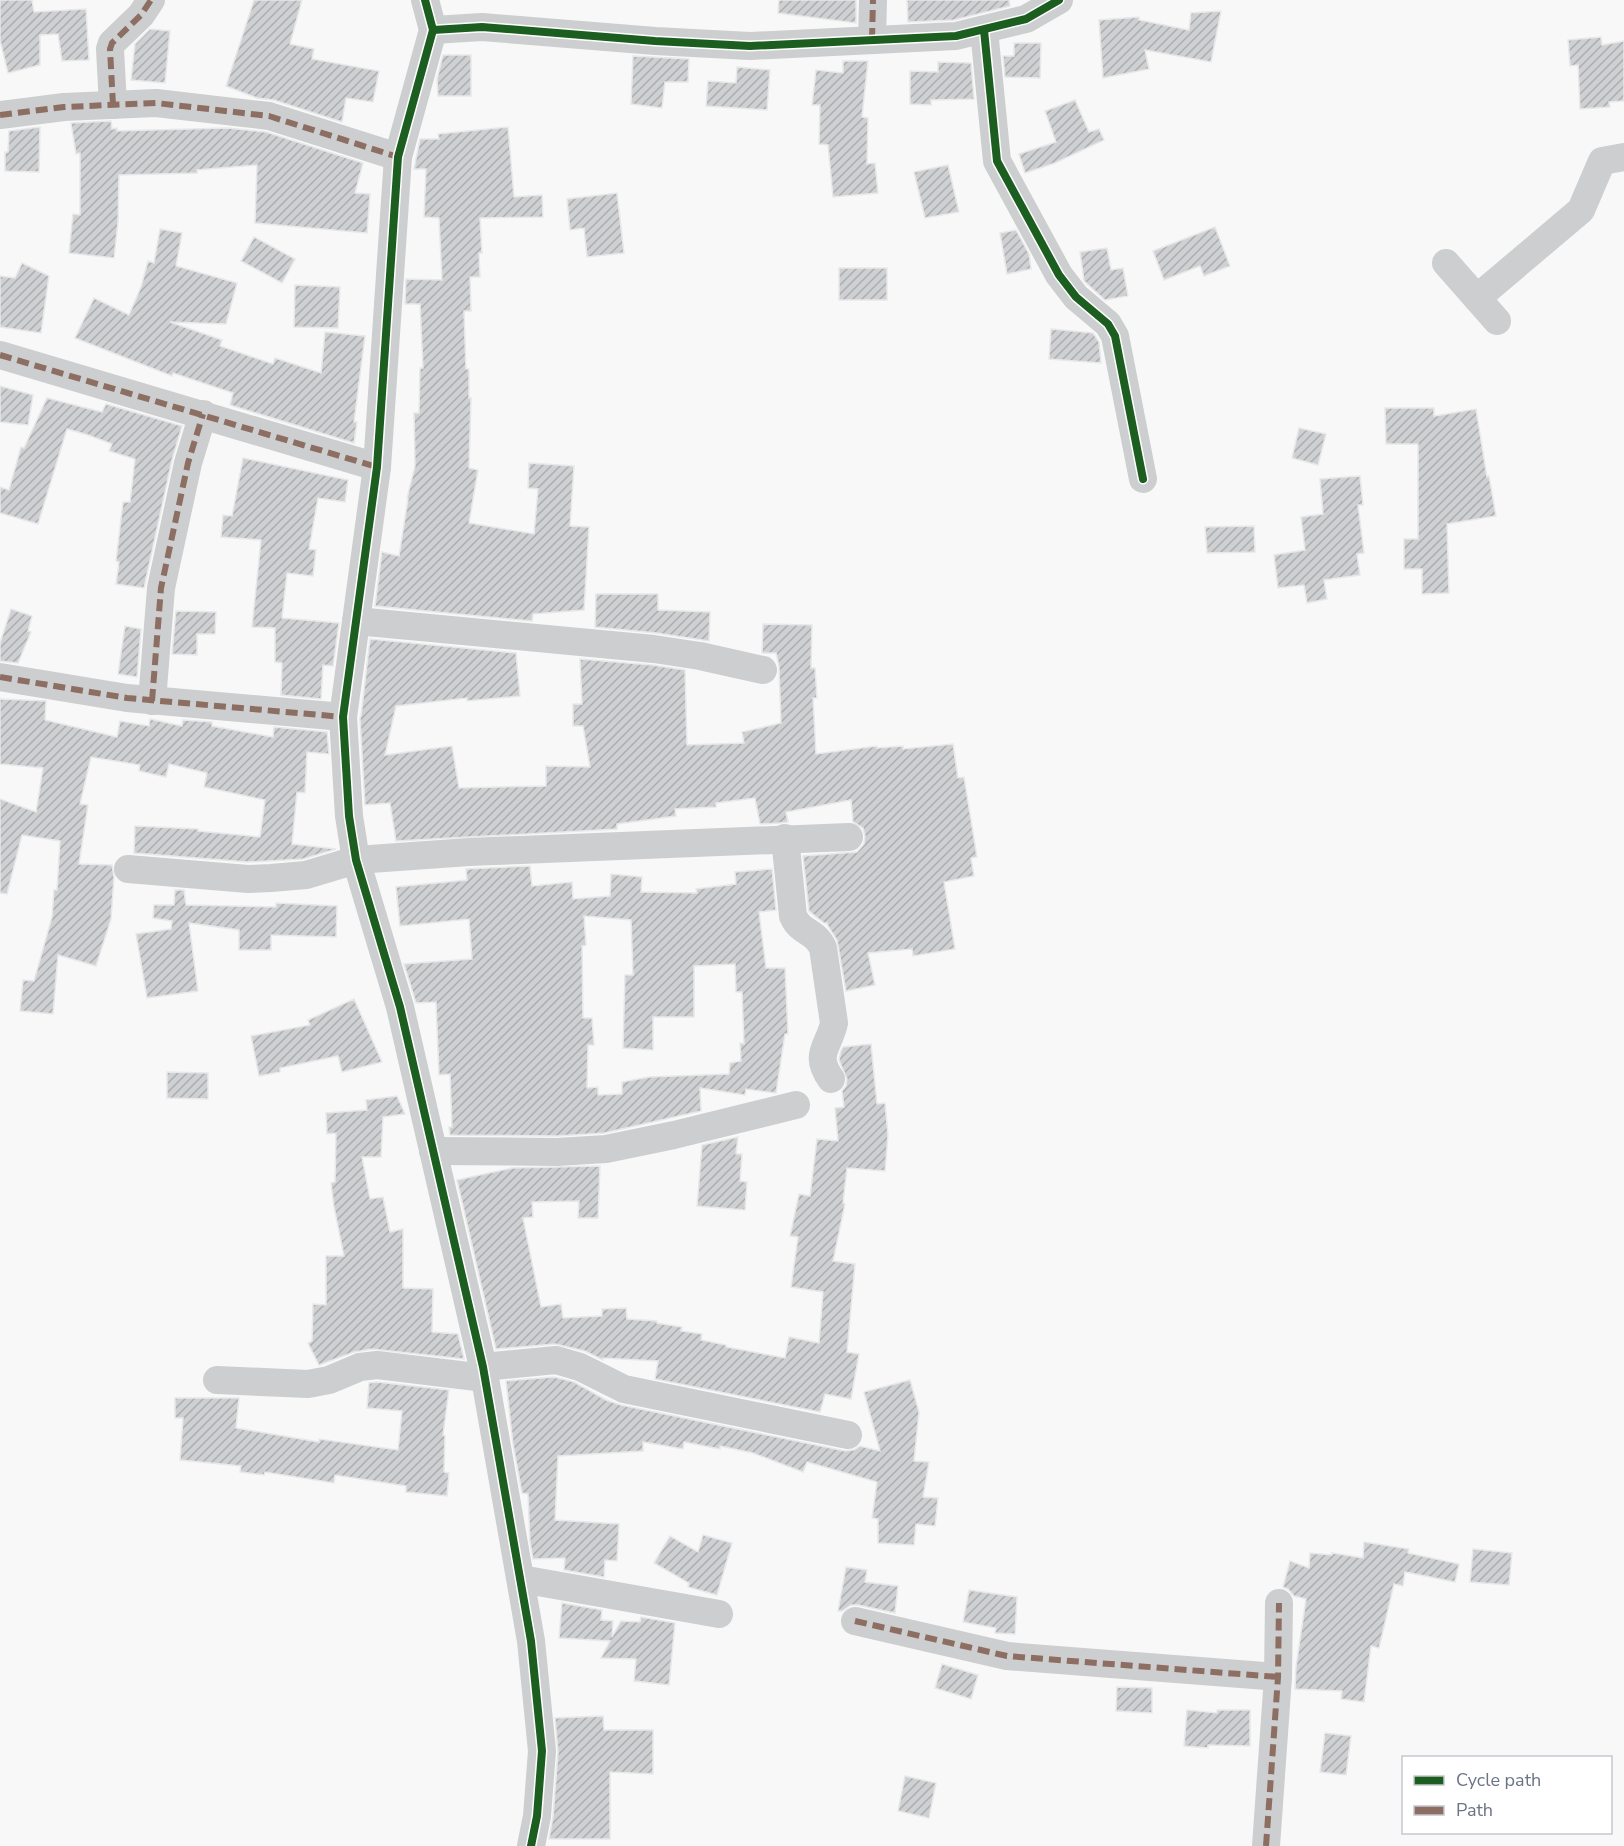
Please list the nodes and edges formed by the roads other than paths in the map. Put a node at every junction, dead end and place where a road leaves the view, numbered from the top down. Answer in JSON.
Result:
{"nodes":[{"id":1,"x":151,"y":0,"type":"edge"},
{"id":2,"x":425,"y":0,"type":"edge"},
{"id":3,"x":873,"y":0,"type":"edge"},
{"id":4,"x":1059,"y":0,"type":"edge"},
{"id":5,"x":433,"y":30,"type":"junction"},
{"id":6,"x":984,"y":30,"type":"junction"},
{"id":7,"x":872,"y":40,"type":"junction"},
{"id":8,"x":112,"y":105,"type":"junction"},
{"id":9,"x":0,"y":115,"type":"edge"},
{"id":10,"x":398,"y":157,"type":"junction"},
{"id":11,"x":1624,"y":157,"type":"edge"},
{"id":12,"x":1446,"y":263,"type":"dead end"},
{"id":13,"x":1477,"y":298,"type":"junction"},
{"id":14,"x":1497,"y":321,"type":"dead end"},
{"id":15,"x":0,"y":355,"type":"edge"},
{"id":16,"x":203,"y":414,"type":"junction"},
{"id":17,"x":377,"y":467,"type":"junction"},
{"id":18,"x":1143,"y":479,"type":"dead end"},
{"id":19,"x":356,"y":621,"type":"junction"},
{"id":20,"x":763,"y":670,"type":"dead end"},
{"id":21,"x":0,"y":677,"type":"edge"},
{"id":22,"x":152,"y":701,"type":"junction"},
{"id":23,"x":343,"y":717,"type":"junction"},
{"id":24,"x":849,"y":837,"type":"dead end"},
{"id":25,"x":785,"y":838,"type":"junction"},
{"id":26,"x":356,"y":860,"type":"junction"},
{"id":27,"x":128,"y":869,"type":"dead end"},
{"id":28,"x":831,"y":1079,"type":"dead end"},
{"id":29,"x":795,"y":1105,"type":"dead end"},
{"id":30,"x":433,"y":1151,"type":"junction"},
{"id":31,"x":484,"y":1373,"type":"junction"},
{"id":32,"x":217,"y":1380,"type":"dead end"},
{"id":33,"x":848,"y":1435,"type":"dead end"},
{"id":34,"x":520,"y":1579,"type":"junction"},
{"id":35,"x":1279,"y":1603,"type":"dead end"},
{"id":36,"x":719,"y":1614,"type":"dead end"},
{"id":37,"x":855,"y":1621,"type":"dead end"},
{"id":38,"x":1278,"y":1677,"type":"junction"},
{"id":39,"x":531,"y":1846,"type":"edge"},
{"id":40,"x":1266,"y":1846,"type":"edge"}],
"edges":[{"from":1,"to":8,"type":"street"},
{"from":2,"to":5,"type":"street"},
{"from":3,"to":7,"type":"street"},
{"from":4,"to":6,"type":"street"},
{"from":5,"to":7,"type":"street"},
{"from":5,"to":10,"type":"street"},
{"from":6,"to":7,"type":"street"},
{"from":6,"to":18,"type":"street"},
{"from":8,"to":9,"type":"street"},
{"from":8,"to":10,"type":"street"},
{"from":10,"to":17,"type":"street"},
{"from":11,"to":13,"type":"street"},
{"from":12,"to":13,"type":"street"},
{"from":13,"to":14,"type":"street"},
{"from":15,"to":16,"type":"street"},
{"from":16,"to":17,"type":"street"},
{"from":16,"to":22,"type":"street"},
{"from":17,"to":19,"type":"street"},
{"from":19,"to":20,"type":"street"},
{"from":19,"to":23,"type":"street"},
{"from":21,"to":22,"type":"street"},
{"from":22,"to":23,"type":"street"},
{"from":23,"to":26,"type":"street"},
{"from":24,"to":25,"type":"street"},
{"from":25,"to":26,"type":"street"},
{"from":25,"to":28,"type":"street"},
{"from":26,"to":27,"type":"street"},
{"from":26,"to":30,"type":"street"},
{"from":29,"to":30,"type":"street"},
{"from":30,"to":31,"type":"street"},
{"from":31,"to":32,"type":"street"},
{"from":31,"to":33,"type":"street"},
{"from":31,"to":34,"type":"street"},
{"from":34,"to":36,"type":"street"},
{"from":34,"to":39,"type":"street"},
{"from":35,"to":38,"type":"street"},
{"from":37,"to":38,"type":"street"},
{"from":38,"to":40,"type":"street"}]}
